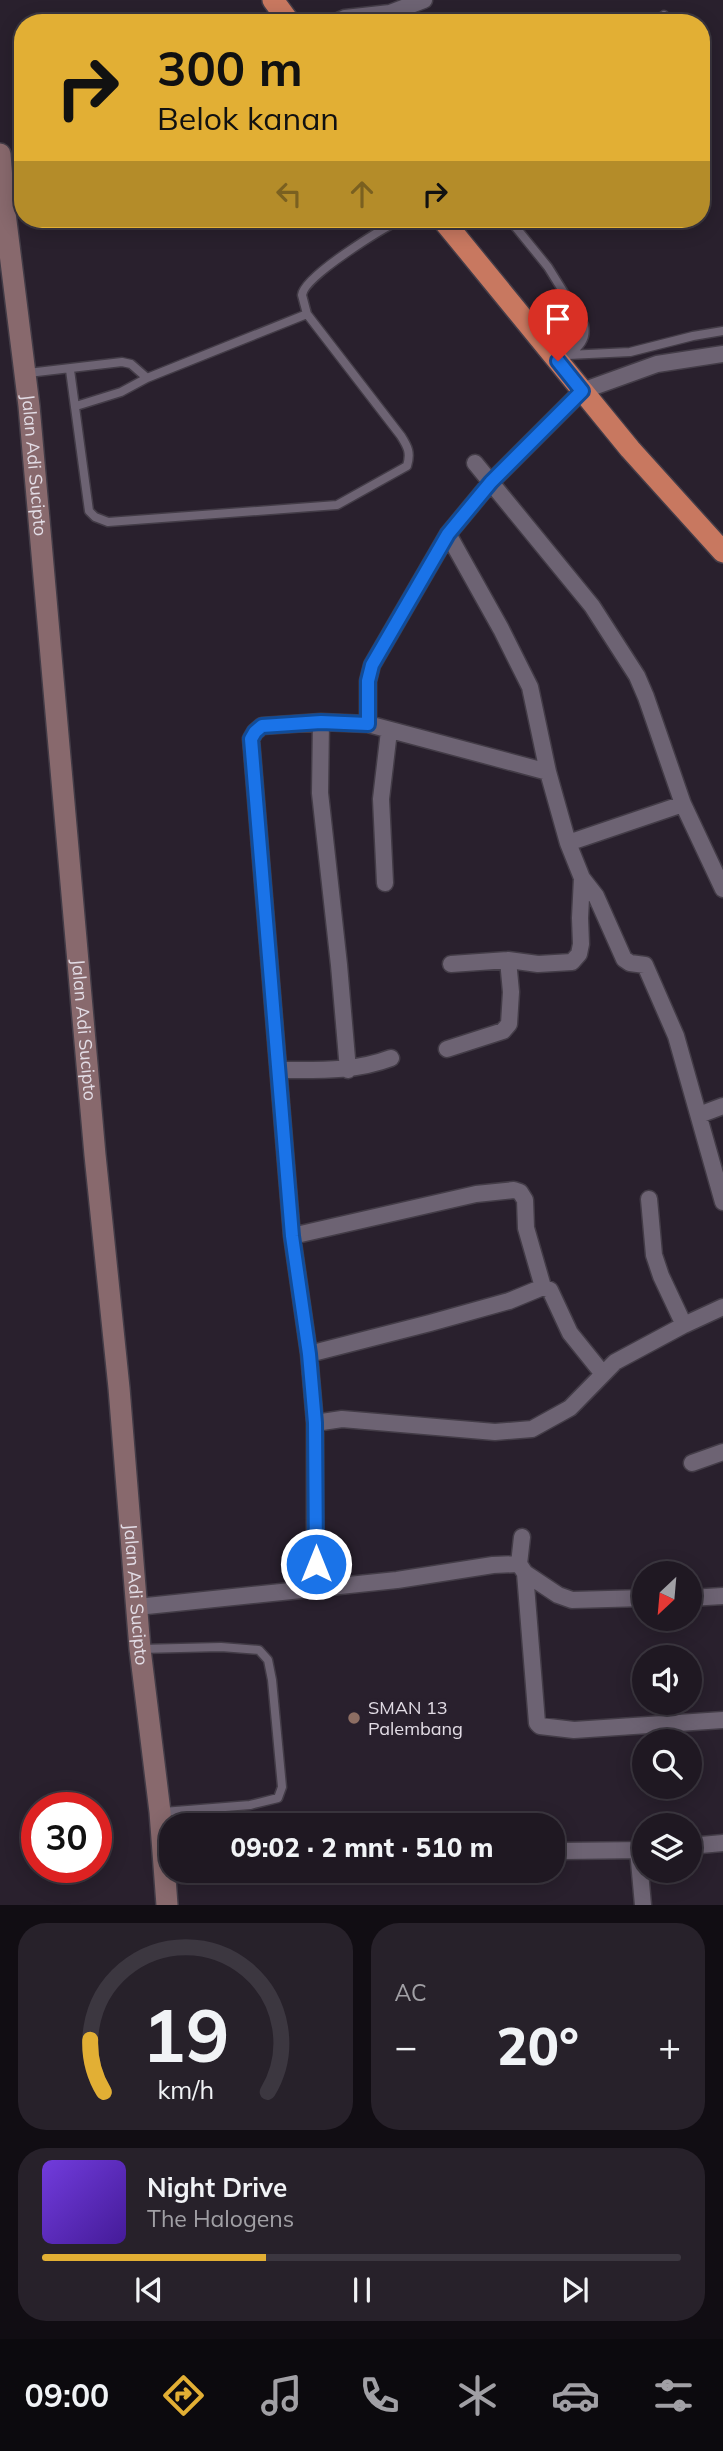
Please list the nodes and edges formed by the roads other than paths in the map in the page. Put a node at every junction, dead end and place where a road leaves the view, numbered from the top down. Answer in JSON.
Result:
{"nodes":[{"id":1,"x":425,"y":0,"type":"edge"},
{"id":2,"x":390,"y":13,"type":"joint"},
{"id":3,"x":381,"y":14,"type":"edge"},
{"id":4,"x":0,"y":154,"type":"edge"},
{"id":5,"x":386,"y":228,"type":"edge"},
{"id":6,"x":450,"y":228,"type":"edge"},
{"id":7,"x":516,"y":228,"type":"edge"},
{"id":8,"x":307,"y":314,"type":"junction"},
{"id":9,"x":723,"y":331,"type":"edge"},
{"id":10,"x":723,"y":354,"type":"edge"},
{"id":11,"x":563,"y":358,"type":"junction"},
{"id":12,"x":70,"y":370,"type":"junction"},
{"id":13,"x":26,"y":373,"type":"junction"},
{"id":14,"x":147,"y":379,"type":"junction"},
{"id":15,"x":582,"y":391,"type":"junction"},
{"id":16,"x":76,"y":406,"type":"junction"},
{"id":17,"x":475,"y":463,"type":"dead end"},
{"id":18,"x":491,"y":482,"type":"junction"},
{"id":19,"x":448,"y":534,"type":"junction"},
{"id":20,"x":723,"y":552,"type":"edge"},
{"id":21,"x":321,"y":722,"type":"junction"},
{"id":22,"x":368,"y":724,"type":"junction"},
{"id":23,"x":390,"y":731,"type":"junction"},
{"id":24,"x":548,"y":772,"type":"junction"},
{"id":25,"x":683,"y":804,"type":"junction"},
{"id":26,"x":568,"y":842,"type":"junction"},
{"id":27,"x":723,"y":853,"type":"edge"},
{"id":28,"x":709,"y":862,"type":"junction"},
{"id":29,"x":582,"y":878,"type":"junction"},
{"id":30,"x":386,"y":883,"type":"dead end"},
{"id":31,"x":723,"y":889,"type":"edge"},
{"id":32,"x":508,"y":960,"type":"junction"},
{"id":33,"x":451,"y":964,"type":"dead end"},
{"id":34,"x":447,"y":1049,"type":"dead end"},
{"id":35,"x":391,"y":1058,"type":"dead end"},
{"id":36,"x":279,"y":1070,"type":"junction"},
{"id":37,"x":348,"y":1070,"type":"junction"},
{"id":38,"x":723,"y":1106,"type":"edge"},
{"id":39,"x":699,"y":1115,"type":"junction"},
{"id":40,"x":649,"y":1199,"type":"dead end"},
{"id":41,"x":723,"y":1202,"type":"edge"},
{"id":42,"x":292,"y":1236,"type":"junction"},
{"id":43,"x":543,"y":1287,"type":"junction"},
{"id":44,"x":723,"y":1307,"type":"edge"},
{"id":45,"x":684,"y":1325,"type":"junction"},
{"id":46,"x":309,"y":1354,"type":"junction"},
{"id":47,"x":603,"y":1374,"type":"junction"},
{"id":48,"x":315,"y":1423,"type":"junction"},
{"id":49,"x":723,"y":1452,"type":"edge"},
{"id":50,"x":692,"y":1463,"type":"dead end"},
{"id":51,"x":522,"y":1537,"type":"dead end"},
{"id":52,"x":522,"y":1568,"type":"junction"},
{"id":53,"x":315,"y":1588,"type":"junction"},
{"id":54,"x":723,"y":1596,"type":"edge"},
{"id":55,"x":702,"y":1597,"type":"edge"},
{"id":56,"x":632,"y":1598,"type":"edge"},
{"id":57,"x":137,"y":1607,"type":"junction"},
{"id":58,"x":140,"y":1649,"type":"junction"},
{"id":59,"x":723,"y":1720,"type":"edge"},
{"id":60,"x":160,"y":1812,"type":"junction"},
{"id":61,"x":723,"y":1843,"type":"edge"},
{"id":62,"x":702,"y":1845,"type":"edge"},
{"id":63,"x":632,"y":1850,"type":"edge"},
{"id":64,"x":565,"y":1851,"type":"edge"},
{"id":65,"x":642,"y":1883,"type":"edge"},
{"id":66,"x":167,"y":1905,"type":"edge"},
{"id":67,"x":643,"y":1905,"type":"edge"}],
"edges":[{"from":1,"to":2,"type":"street"},
{"from":2,"to":3,"type":"street"},
{"from":4,"to":13,"type":"street","name":"Jalan Adi Sucipto"},
{"from":5,"to":8,"type":"lane"},
{"from":6,"to":11,"type":"highway"},
{"from":7,"to":11,"type":"lane"},
{"from":8,"to":14,"type":"lane"},
{"from":8,"to":16,"type":"lane"},
{"from":9,"to":11,"type":"lane"},
{"from":10,"to":15,"type":"street"},
{"from":11,"to":15,"type":"highway"},
{"from":12,"to":13,"type":"lane"},
{"from":12,"to":14,"type":"lane"},
{"from":12,"to":16,"type":"lane"},
{"from":13,"to":57,"type":"street","name":"Jalan Adi Sucipto"},
{"from":14,"to":16,"type":"lane"},
{"from":15,"to":18,"type":"street"},
{"from":15,"to":20,"type":"highway"},
{"from":17,"to":18,"type":"street"},
{"from":18,"to":19,"type":"street"},
{"from":18,"to":25,"type":"street"},
{"from":19,"to":22,"type":"street"},
{"from":19,"to":24,"type":"street"},
{"from":21,"to":22,"type":"street"},
{"from":21,"to":36,"type":"street"},
{"from":21,"to":37,"type":"street"},
{"from":22,"to":23,"type":"street"},
{"from":23,"to":24,"type":"street"},
{"from":23,"to":30,"type":"street"},
{"from":24,"to":26,"type":"street"},
{"from":25,"to":26,"type":"street"},
{"from":25,"to":28,"type":"street"},
{"from":26,"to":29,"type":"street"},
{"from":27,"to":28,"type":"street"},
{"from":28,"to":31,"type":"street"},
{"from":29,"to":32,"type":"street"},
{"from":29,"to":39,"type":"street"},
{"from":32,"to":33,"type":"street"},
{"from":32,"to":34,"type":"street"},
{"from":35,"to":37,"type":"street"},
{"from":36,"to":37,"type":"street"},
{"from":36,"to":42,"type":"street"},
{"from":38,"to":39,"type":"street"},
{"from":39,"to":41,"type":"street"},
{"from":40,"to":45,"type":"street"},
{"from":42,"to":43,"type":"street"},
{"from":42,"to":46,"type":"street"},
{"from":43,"to":46,"type":"street"},
{"from":43,"to":47,"type":"street"},
{"from":44,"to":45,"type":"street"},
{"from":45,"to":47,"type":"street"},
{"from":46,"to":48,"type":"street"},
{"from":47,"to":48,"type":"street"},
{"from":48,"to":53,"type":"street"},
{"from":49,"to":50,"type":"street"},
{"from":51,"to":52,"type":"street"},
{"from":52,"to":53,"type":"street"},
{"from":52,"to":56,"type":"street"},
{"from":52,"to":59,"type":"street"},
{"from":53,"to":57,"type":"street"},
{"from":54,"to":55,"type":"street"},
{"from":57,"to":58,"type":"street","name":"Jalan Adi Sucipto"},
{"from":58,"to":60,"type":"street","name":"Jalan Adi Sucipto"},
{"from":58,"to":60,"type":"lane"},
{"from":60,"to":66,"type":"street","name":"Jalan Adi Sucipto"},
{"from":61,"to":62,"type":"street"},
{"from":63,"to":64,"type":"street"},
{"from":65,"to":67,"type":"street"}]}
